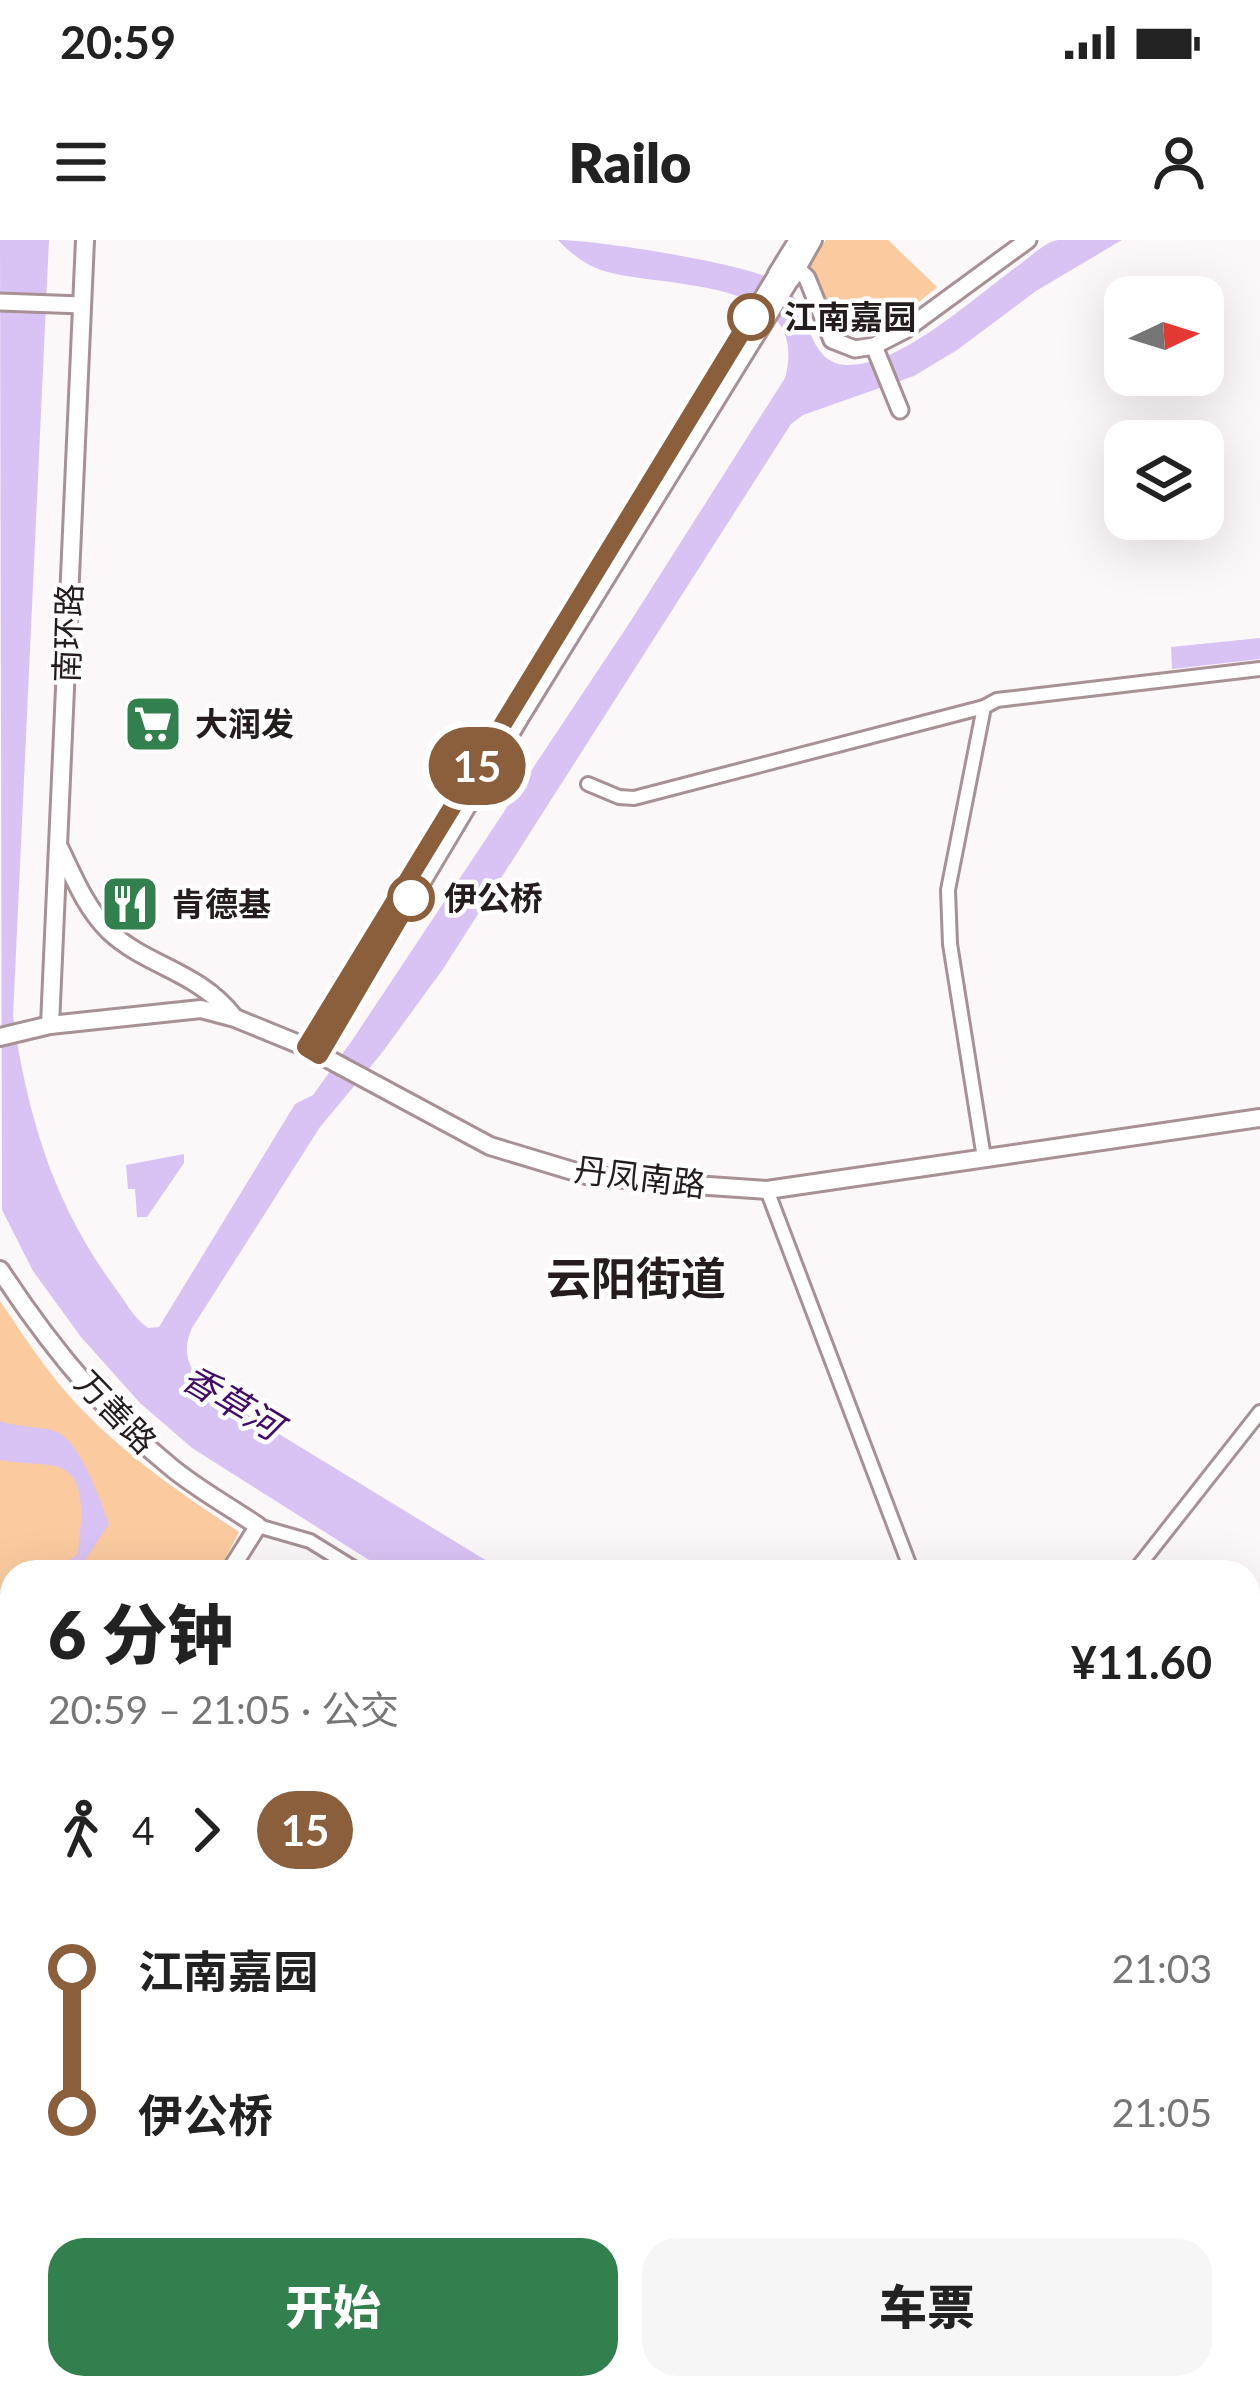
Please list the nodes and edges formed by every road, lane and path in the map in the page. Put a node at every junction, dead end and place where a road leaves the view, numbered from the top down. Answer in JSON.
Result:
{"nodes":[{"id":1,"x":85,"y":240,"type":"edge"},
{"id":2,"x":797,"y":240,"type":"edge"},
{"id":3,"x":813,"y":240,"type":"edge"},
{"id":4,"x":1028,"y":240,"type":"edge"},
{"id":5,"x":788,"y":270,"type":"junction"},
{"id":6,"x":0,"y":302,"type":"edge"},
{"id":7,"x":82,"y":305,"type":"junction"},
{"id":8,"x":875,"y":348,"type":"junction"},
{"id":9,"x":900,"y":410,"type":"dead end"},
{"id":10,"x":1260,"y":669,"type":"edge"},
{"id":11,"x":984,"y":707,"type":"junction"},
{"id":12,"x":588,"y":784,"type":"dead end"},
{"id":13,"x":58,"y":844,"type":"junction"},
{"id":14,"x":235,"y":1018,"type":"junction"},
{"id":15,"x":50,"y":1025,"type":"junction"},
{"id":16,"x":0,"y":1036,"type":"edge"},
{"id":17,"x":319,"y":1055,"type":"junction"},
{"id":18,"x":1260,"y":1118,"type":"edge"},
{"id":19,"x":984,"y":1158,"type":"junction"},
{"id":20,"x":767,"y":1190,"type":"junction"},
{"id":21,"x":0,"y":1270,"type":"edge"},
{"id":22,"x":1260,"y":1412,"type":"edge"},
{"id":23,"x":258,"y":1526,"type":"junction"},
{"id":24,"x":237,"y":1560,"type":"edge"},
{"id":25,"x":341,"y":1560,"type":"edge"},
{"id":26,"x":907,"y":1560,"type":"edge"},
{"id":27,"x":1143,"y":1560,"type":"edge"}],
"edges":[{"from":1,"to":7,"type":"main road","name":"南环路"},
{"from":2,"to":5,"type":"main road"},
{"from":3,"to":5,"type":"main road"},
{"from":4,"to":8,"type":"street"},
{"from":5,"to":8,"type":"street"},
{"from":5,"to":17,"type":"street"},
{"from":6,"to":7,"type":"street"},
{"from":7,"to":13,"type":"main road","name":"南环路"},
{"from":8,"to":9,"type":"street"},
{"from":10,"to":11,"type":"street"},
{"from":11,"to":12,"type":"street"},
{"from":11,"to":19,"type":"street"},
{"from":13,"to":14,"type":"main road"},
{"from":13,"to":15,"type":"main road","name":"南环路"},
{"from":14,"to":15,"type":"main road","name":"丹凤南路"},
{"from":14,"to":17,"type":"main road","name":"丹凤南路"},
{"from":15,"to":16,"type":"main road","name":"丹凤南路"},
{"from":17,"to":20,"type":"main road","name":"丹凤南路"},
{"from":18,"to":19,"type":"main road","name":"丹凤南路"},
{"from":19,"to":20,"type":"main road","name":"丹凤南路"},
{"from":20,"to":26,"type":"street"},
{"from":21,"to":23,"type":"main road","name":"万善路"},
{"from":22,"to":27,"type":"street"},
{"from":23,"to":24,"type":"street"},
{"from":23,"to":25,"type":"street"}]}
